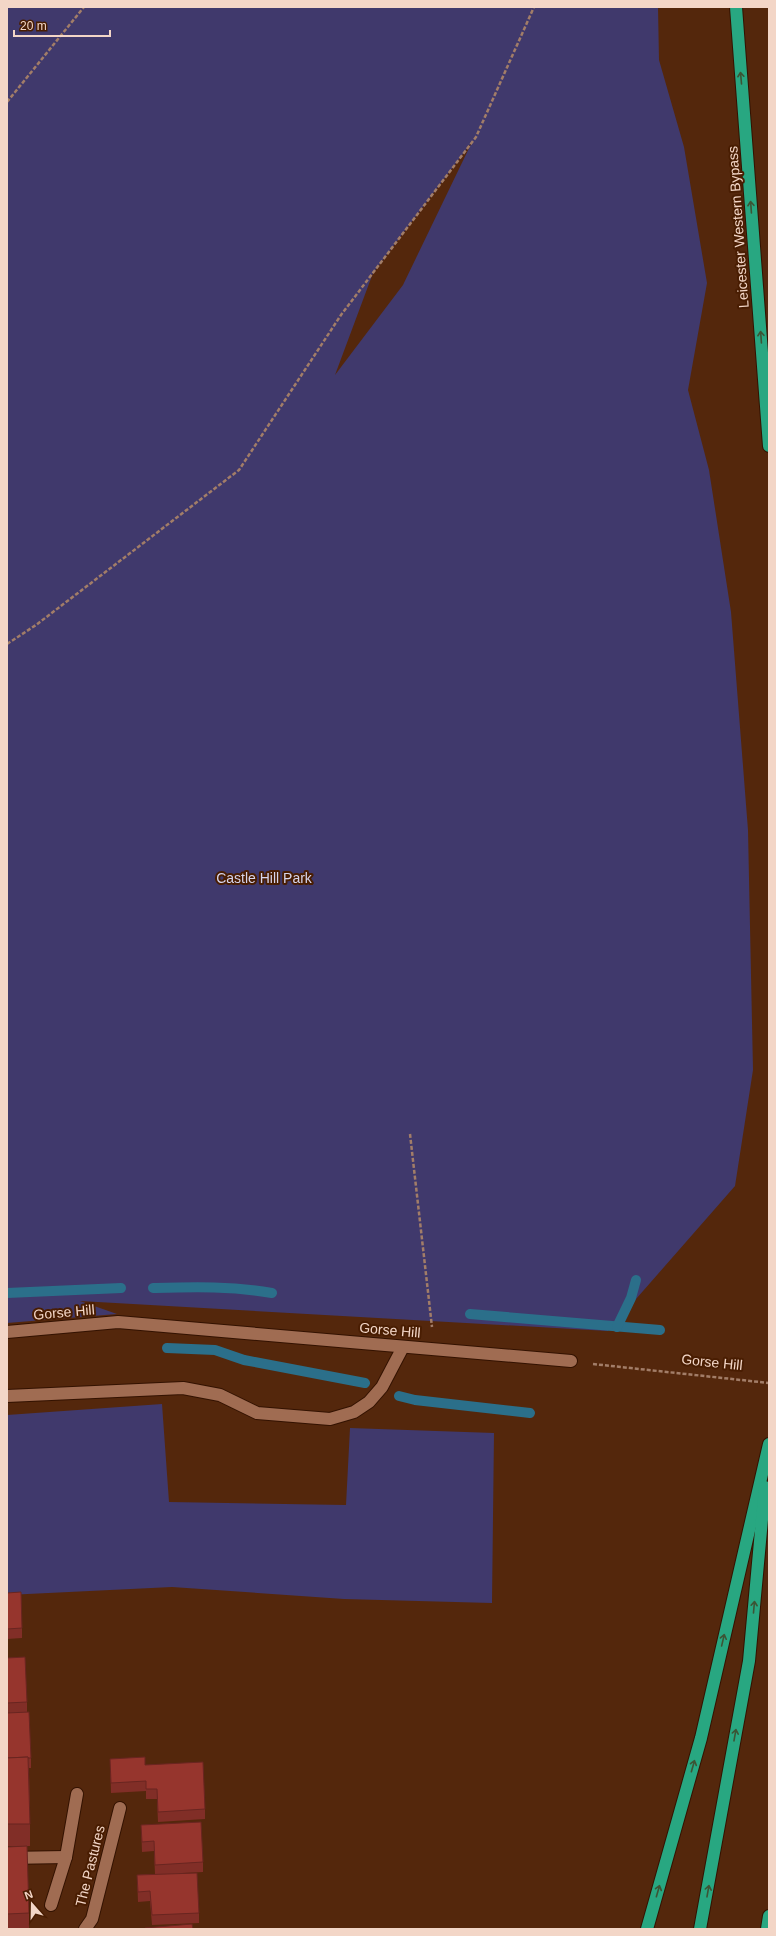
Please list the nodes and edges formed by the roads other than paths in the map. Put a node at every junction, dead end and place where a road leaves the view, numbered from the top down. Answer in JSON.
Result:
{"nodes":[{"id":1,"x":736,"y":7,"type":"edge"},
{"id":2,"x":769,"y":446,"type":"edge"},
{"id":3,"x":7,"y":1332,"type":"edge"},
{"id":4,"x":403,"y":1347,"type":"junction"},
{"id":5,"x":571,"y":1361,"type":"road end"},
{"id":6,"x":7,"y":1396,"type":"edge"},
{"id":7,"x":769,"y":1444,"type":"edge"},
{"id":8,"x":769,"y":1449,"type":"edge"},
{"id":9,"x":77,"y":1794,"type":"dead end"},
{"id":10,"x":120,"y":1808,"type":"dead end"},
{"id":11,"x":66,"y":1857,"type":"junction"},
{"id":12,"x":7,"y":1858,"type":"edge"},
{"id":13,"x":51,"y":1905,"type":"dead end"},
{"id":14,"x":769,"y":1916,"type":"edge"},
{"id":15,"x":85,"y":1929,"type":"edge"},
{"id":16,"x":647,"y":1929,"type":"edge"},
{"id":17,"x":700,"y":1929,"type":"edge"},
{"id":18,"x":767,"y":1929,"type":"edge"}],
"edges":[{"from":2,"to":1,"type":"highway","name":"Leicester Western Bypass","one_way":true},
{"from":3,"to":4,"type":"street","name":"Gorse Hill"},
{"from":4,"to":5,"type":"street","name":"Gorse Hill"},
{"from":4,"to":6,"type":"street"},
{"from":16,"to":7,"type":"highway","one_way":true},
{"from":17,"to":8,"type":"highway","one_way":true},
{"from":9,"to":11,"type":"street"},
{"from":10,"to":15,"type":"street","name":"The Pastures"},
{"from":11,"to":12,"type":"street"},
{"from":11,"to":13,"type":"street"},
{"from":14,"to":18,"type":"highway"}]}
